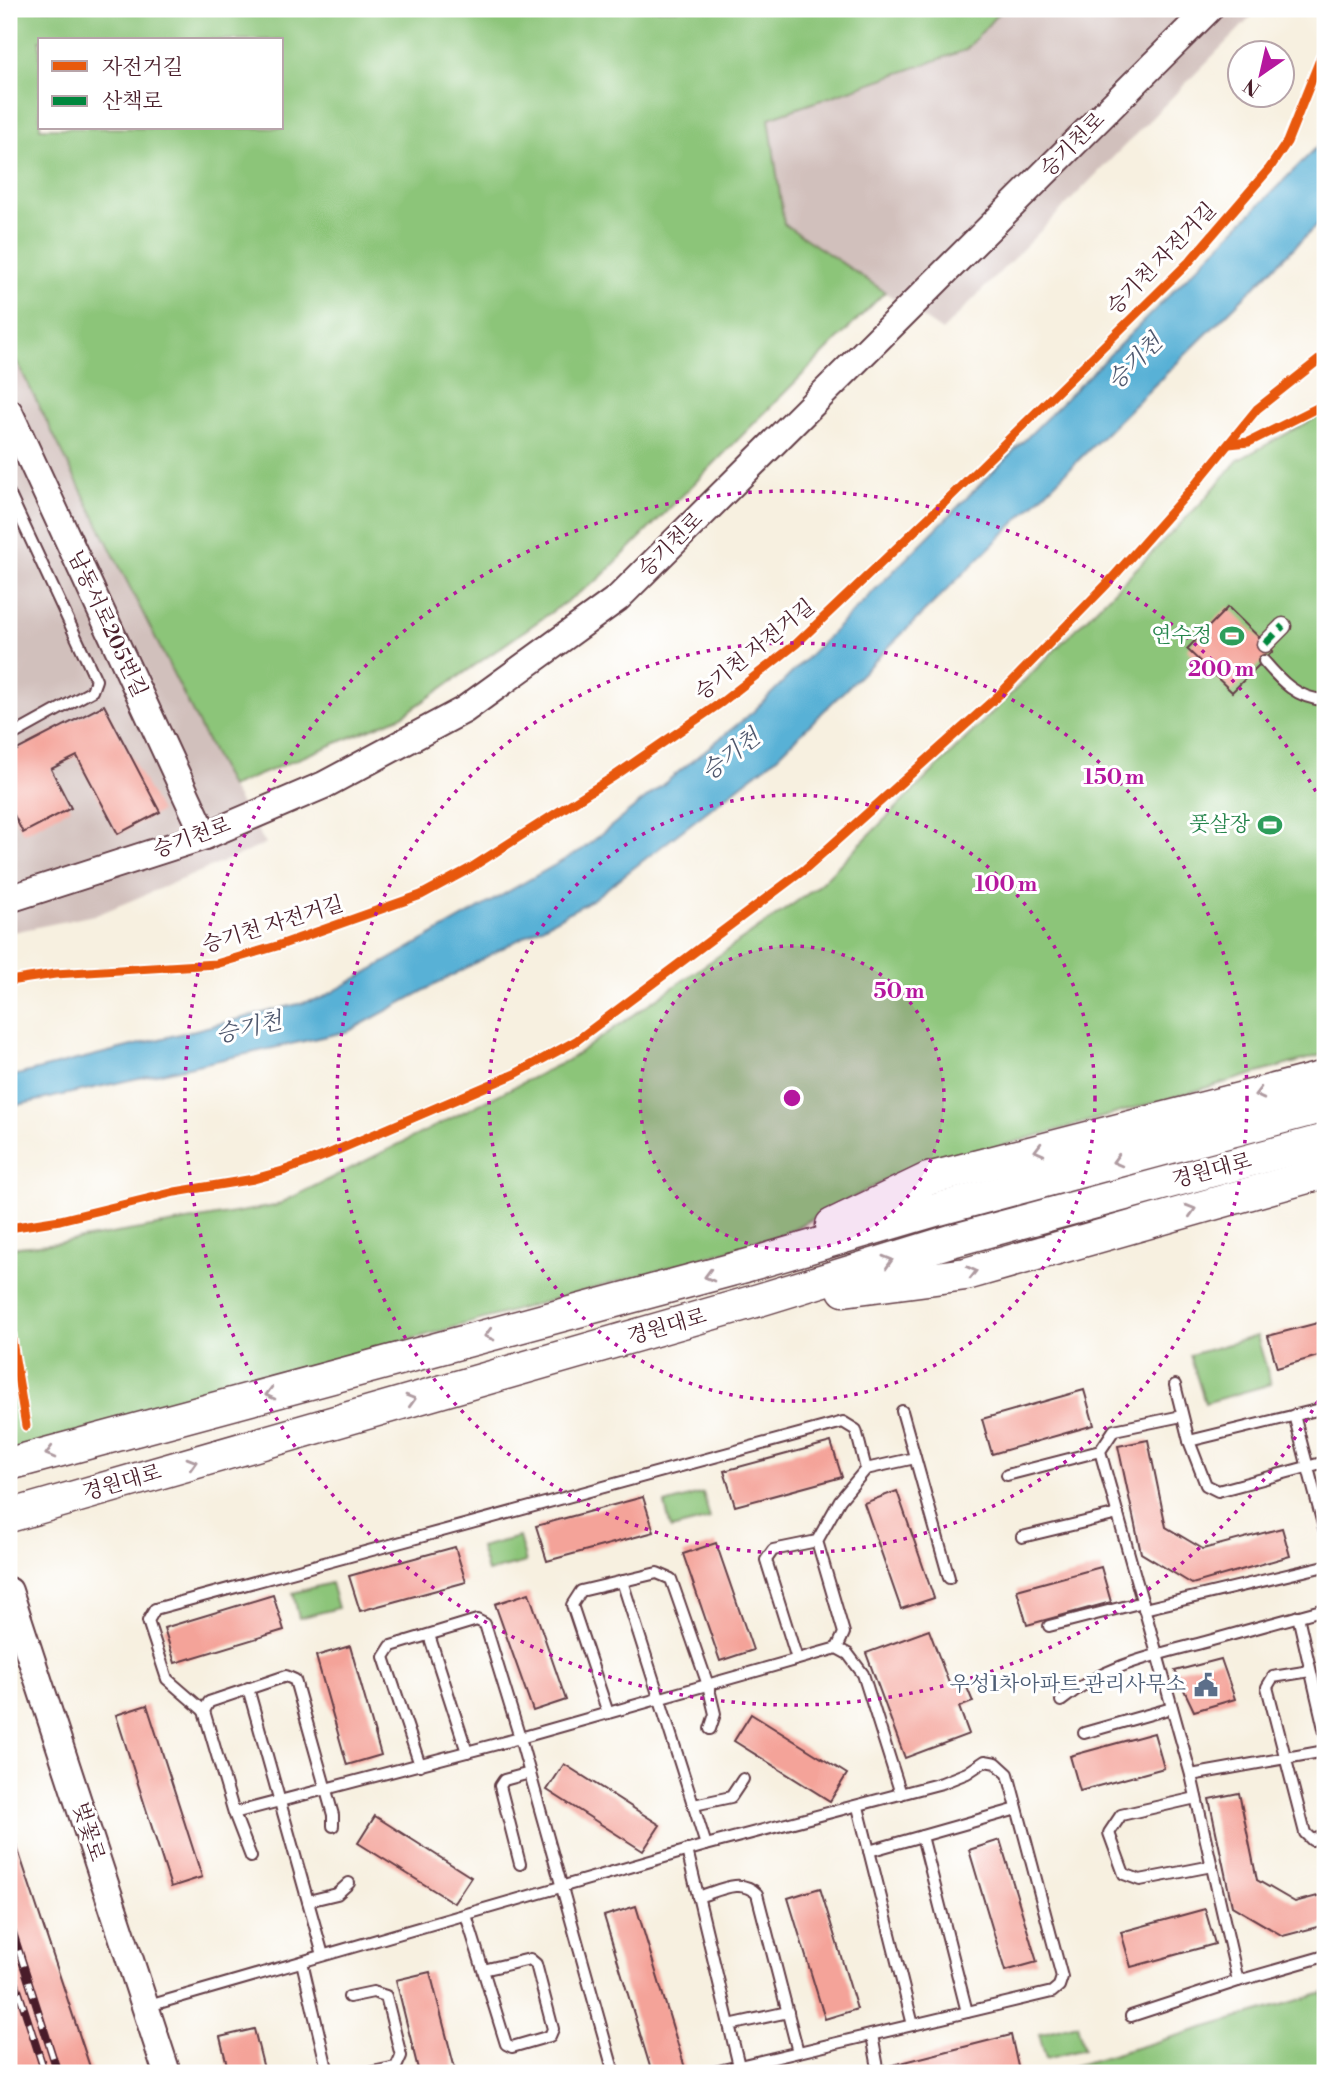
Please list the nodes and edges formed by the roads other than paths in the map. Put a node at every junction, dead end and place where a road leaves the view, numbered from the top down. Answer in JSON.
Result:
{"nodes":[{"id":1,"x":1209,"y":9,"type":"edge"},
{"id":2,"x":9,"y":412,"type":"edge"},
{"id":3,"x":9,"y":493,"type":"edge"},
{"id":4,"x":1283,"y":626,"type":"dead end"},
{"id":5,"x":1265,"y":644,"type":"dead end"},
{"id":6,"x":1264,"y":661,"type":"dead end"},
{"id":7,"x":1325,"y":699,"type":"edge"},
{"id":8,"x":9,"y":737,"type":"edge"},
{"id":9,"x":205,"y":836,"type":"junction"},
{"id":10,"x":9,"y":899,"type":"edge"},
{"id":11,"x":1325,"y":1077,"type":"edge"},
{"id":12,"x":1325,"y":1106,"type":"edge"},
{"id":13,"x":1325,"y":1140,"type":"edge"},
{"id":14,"x":1325,"y":1171,"type":"edge"},
{"id":15,"x":745,"y":1266,"type":"junction"},
{"id":16,"x":759,"y":1300,"type":"junction"},
{"id":17,"x":1175,"y":1385,"type":"dead end"},
{"id":18,"x":1325,"y":1408,"type":"edge"},
{"id":19,"x":902,"y":1411,"type":"dead end"},
{"id":20,"x":1294,"y":1415,"type":"junction"},
{"id":21,"x":1182,"y":1416,"type":"junction"},
{"id":22,"x":1189,"y":1441,"type":"junction"},
{"id":23,"x":1100,"y":1451,"type":"junction"},
{"id":24,"x":915,"y":1458,"type":"junction"},
{"id":25,"x":1325,"y":1462,"type":"edge"},
{"id":26,"x":9,"y":1464,"type":"edge"},
{"id":27,"x":1307,"y":1467,"type":"junction"},
{"id":28,"x":866,"y":1469,"type":"junction"},
{"id":29,"x":1007,"y":1475,"type":"dead end"},
{"id":30,"x":1118,"y":1514,"type":"junction"},
{"id":31,"x":9,"y":1516,"type":"edge"},
{"id":32,"x":1325,"y":1532,"type":"edge"},
{"id":33,"x":1022,"y":1537,"type":"dead end"},
{"id":34,"x":817,"y":1541,"type":"junction"},
{"id":35,"x":1325,"y":1566,"type":"edge"},
{"id":36,"x":949,"y":1578,"type":"dead end"},
{"id":37,"x":622,"y":1581,"type":"junction"},
{"id":38,"x":9,"y":1591,"type":"edge"},
{"id":39,"x":1143,"y":1606,"type":"junction"},
{"id":40,"x":1325,"y":1609,"type":"edge"},
{"id":41,"x":1298,"y":1616,"type":"junction"},
{"id":42,"x":1049,"y":1626,"type":"dead end"},
{"id":43,"x":429,"y":1635,"type":"junction"},
{"id":44,"x":837,"y":1648,"type":"junction"},
{"id":45,"x":1157,"y":1654,"type":"junction"},
{"id":46,"x":797,"y":1659,"type":"junction"},
{"id":47,"x":1311,"y":1671,"type":"junction"},
{"id":48,"x":708,"y":1685,"type":"junction"},
{"id":49,"x":248,"y":1688,"type":"junction"},
{"id":50,"x":661,"y":1698,"type":"junction"},
{"id":51,"x":1061,"y":1701,"type":"dead end"},
{"id":52,"x":1172,"y":1708,"type":"junction"},
{"id":53,"x":204,"y":1711,"type":"junction"},
{"id":54,"x":608,"y":1713,"type":"junction"},
{"id":55,"x":710,"y":1729,"type":"dead end"},
{"id":56,"x":1084,"y":1733,"type":"dead end"},
{"id":57,"x":1325,"y":1733,"type":"edge"},
{"id":58,"x":520,"y":1738,"type":"junction"},
{"id":59,"x":1325,"y":1751,"type":"edge"},
{"id":60,"x":467,"y":1752,"type":"junction"},
{"id":61,"x":1285,"y":1758,"type":"junction"},
{"id":62,"x":420,"y":1765,"type":"junction"},
{"id":63,"x":530,"y":1773,"type":"junction"},
{"id":64,"x":1191,"y":1775,"type":"junction"},
{"id":65,"x":743,"y":1779,"type":"dead end"},
{"id":66,"x":325,"y":1790,"type":"junction"},
{"id":67,"x":901,"y":1794,"type":"junction"},
{"id":68,"x":1196,"y":1798,"type":"junction"},
{"id":69,"x":281,"y":1801,"type":"junction"},
{"id":70,"x":694,"y":1805,"type":"junction"},
{"id":71,"x":858,"y":1807,"type":"junction"},
{"id":72,"x":1017,"y":1809,"type":"junction"},
{"id":73,"x":234,"y":1813,"type":"junction"},
{"id":74,"x":333,"y":1826,"type":"dead end"},
{"id":75,"x":922,"y":1836,"type":"junction"},
{"id":76,"x":1325,"y":1836,"type":"edge"},
{"id":77,"x":706,"y":1845,"type":"junction"},
{"id":78,"x":687,"y":1850,"type":"junction"},
{"id":79,"x":869,"y":1851,"type":"junction"},
{"id":80,"x":251,"y":1857,"type":"dead end"},
{"id":81,"x":520,"y":1864,"type":"dead end"},
{"id":82,"x":1212,"y":1866,"type":"junction"},
{"id":83,"x":349,"y":1883,"type":"dead end"},
{"id":84,"x":561,"y":1887,"type":"junction"},
{"id":85,"x":698,"y":1896,"type":"junction"},
{"id":86,"x":308,"y":1901,"type":"junction"},
{"id":87,"x":466,"y":1914,"type":"junction"},
{"id":88,"x":323,"y":1955,"type":"junction"},
{"id":89,"x":1325,"y":1956,"type":"edge"},
{"id":90,"x":302,"y":1962,"type":"junction"},
{"id":91,"x":483,"y":1970,"type":"junction"},
{"id":92,"x":1238,"y":1981,"type":"junction"},
{"id":93,"x":349,"y":1997,"type":"dead end"},
{"id":94,"x":145,"y":2007,"type":"junction"},
{"id":95,"x":788,"y":2012,"type":"junction"},
{"id":96,"x":967,"y":2012,"type":"junction"},
{"id":97,"x":1131,"y":2016,"type":"dead end"},
{"id":98,"x":729,"y":2025,"type":"junction"},
{"id":99,"x":913,"y":2025,"type":"junction"},
{"id":100,"x":872,"y":2035,"type":"junction"},
{"id":101,"x":799,"y":2052,"type":"junction"},
{"id":102,"x":739,"y":2066,"type":"junction"},
{"id":103,"x":167,"y":2073,"type":"edge"},
{"id":104,"x":328,"y":2073,"type":"edge"},
{"id":105,"x":368,"y":2073,"type":"edge"},
{"id":106,"x":614,"y":2073,"type":"edge"},
{"id":107,"x":710,"y":2073,"type":"edge"},
{"id":108,"x":877,"y":2073,"type":"edge"}],
"edges":[{"from":1,"to":9,"type":"street","name":"승기천로"},
{"from":2,"to":9,"type":"street","name":"남동서로205번길"},
{"from":3,"to":8,"type":"lane"},
{"from":4,"to":5,"type":"street"},
{"from":6,"to":7,"type":"lane"},
{"from":9,"to":10,"type":"street","name":"승기천로"},
{"from":11,"to":15,"type":"main road","one_way":true},
{"from":12,"to":15,"type":"main road","name":"경원대로","one_way":true},
{"from":16,"to":13,"type":"main road","name":"경원대로","one_way":true},
{"from":16,"to":14,"type":"main road","one_way":true},
{"from":15,"to":26,"type":"main road","name":"경원대로","one_way":true},
{"from":31,"to":16,"type":"main road","name":"경원대로","one_way":true},
{"from":17,"to":21,"type":"lane"},
{"from":18,"to":20,"type":"lane"},
{"from":19,"to":24,"type":"lane"},
{"from":20,"to":22,"type":"lane"},
{"from":20,"to":27,"type":"lane"},
{"from":21,"to":22,"type":"lane"},
{"from":21,"to":23,"type":"lane"},
{"from":22,"to":27,"type":"lane"},
{"from":23,"to":29,"type":"lane"},
{"from":23,"to":30,"type":"lane"},
{"from":24,"to":28,"type":"lane"},
{"from":24,"to":36,"type":"lane"},
{"from":25,"to":27,"type":"lane"},
{"from":27,"to":32,"type":"lane"},
{"from":28,"to":34,"type":"lane"},
{"from":28,"to":53,"type":"lane"},
{"from":30,"to":33,"type":"lane"},
{"from":30,"to":39,"type":"lane"},
{"from":34,"to":44,"type":"lane"},
{"from":34,"to":46,"type":"lane"},
{"from":35,"to":39,"type":"lane"},
{"from":37,"to":48,"type":"lane"},
{"from":37,"to":50,"type":"lane"},
{"from":37,"to":54,"type":"lane"},
{"from":38,"to":94,"type":"street","name":"벚꽃로"},
{"from":39,"to":42,"type":"lane"},
{"from":39,"to":45,"type":"lane"},
{"from":40,"to":41,"type":"lane"},
{"from":41,"to":45,"type":"lane"},
{"from":41,"to":47,"type":"lane"},
{"from":43,"to":58,"type":"lane"},
{"from":43,"to":60,"type":"lane"},
{"from":43,"to":62,"type":"lane"},
{"from":44,"to":46,"type":"lane"},
{"from":44,"to":67,"type":"lane"},
{"from":45,"to":51,"type":"lane"},
{"from":45,"to":52,"type":"lane"},
{"from":46,"to":48,"type":"lane"},
{"from":47,"to":57,"type":"lane"},
{"from":47,"to":61,"type":"lane"},
{"from":48,"to":50,"type":"lane"},
{"from":48,"to":55,"type":"lane"},
{"from":49,"to":53,"type":"lane"},
{"from":49,"to":66,"type":"lane"},
{"from":49,"to":69,"type":"lane"},
{"from":50,"to":54,"type":"lane"},
{"from":50,"to":70,"type":"lane"},
{"from":52,"to":56,"type":"lane"},
{"from":52,"to":64,"type":"lane"},
{"from":53,"to":73,"type":"lane"},
{"from":54,"to":58,"type":"lane"},
{"from":58,"to":60,"type":"lane"},
{"from":58,"to":63,"type":"lane"},
{"from":59,"to":61,"type":"lane"},
{"from":60,"to":62,"type":"lane"},
{"from":61,"to":64,"type":"lane"},
{"from":61,"to":76,"type":"lane"},
{"from":62,"to":66,"type":"lane"},
{"from":63,"to":81,"type":"lane"},
{"from":63,"to":84,"type":"lane"},
{"from":64,"to":68,"type":"lane"},
{"from":65,"to":70,"type":"lane"},
{"from":66,"to":69,"type":"lane"},
{"from":66,"to":74,"type":"lane"},
{"from":67,"to":71,"type":"lane"},
{"from":67,"to":72,"type":"lane"},
{"from":68,"to":82,"type":"lane"},
{"from":68,"to":82,"type":"lane"},
{"from":69,"to":73,"type":"lane"},
{"from":69,"to":86,"type":"lane"},
{"from":70,"to":77,"type":"lane"},
{"from":71,"to":77,"type":"lane"},
{"from":71,"to":79,"type":"lane"},
{"from":72,"to":75,"type":"lane"},
{"from":72,"to":96,"type":"lane"},
{"from":73,"to":80,"type":"lane"},
{"from":75,"to":79,"type":"lane"},
{"from":75,"to":96,"type":"lane"},
{"from":77,"to":78,"type":"lane"},
{"from":78,"to":84,"type":"lane"},
{"from":78,"to":85,"type":"lane"},
{"from":79,"to":99,"type":"lane"},
{"from":82,"to":92,"type":"lane"},
{"from":83,"to":86,"type":"lane"},
{"from":84,"to":87,"type":"lane"},
{"from":84,"to":106,"type":"lane"},
{"from":85,"to":95,"type":"lane"},
{"from":85,"to":98,"type":"lane"},
{"from":86,"to":88,"type":"lane"},
{"from":87,"to":88,"type":"lane"},
{"from":87,"to":91,"type":"lane"},
{"from":88,"to":90,"type":"lane"},
{"from":89,"to":92,"type":"lane"},
{"from":90,"to":94,"type":"lane"},
{"from":90,"to":104,"type":"lane"},
{"from":91,"to":91,"type":"lane"},
{"from":92,"to":97,"type":"lane"},
{"from":93,"to":105,"type":"lane"},
{"from":94,"to":103,"type":"street","name":"벚꽃로"},
{"from":95,"to":98,"type":"lane"},
{"from":95,"to":101,"type":"lane"},
{"from":96,"to":99,"type":"lane"},
{"from":98,"to":102,"type":"lane"},
{"from":99,"to":100,"type":"lane"},
{"from":100,"to":101,"type":"lane"},
{"from":100,"to":108,"type":"lane"},
{"from":101,"to":102,"type":"lane"},
{"from":102,"to":107,"type":"lane"}]}
